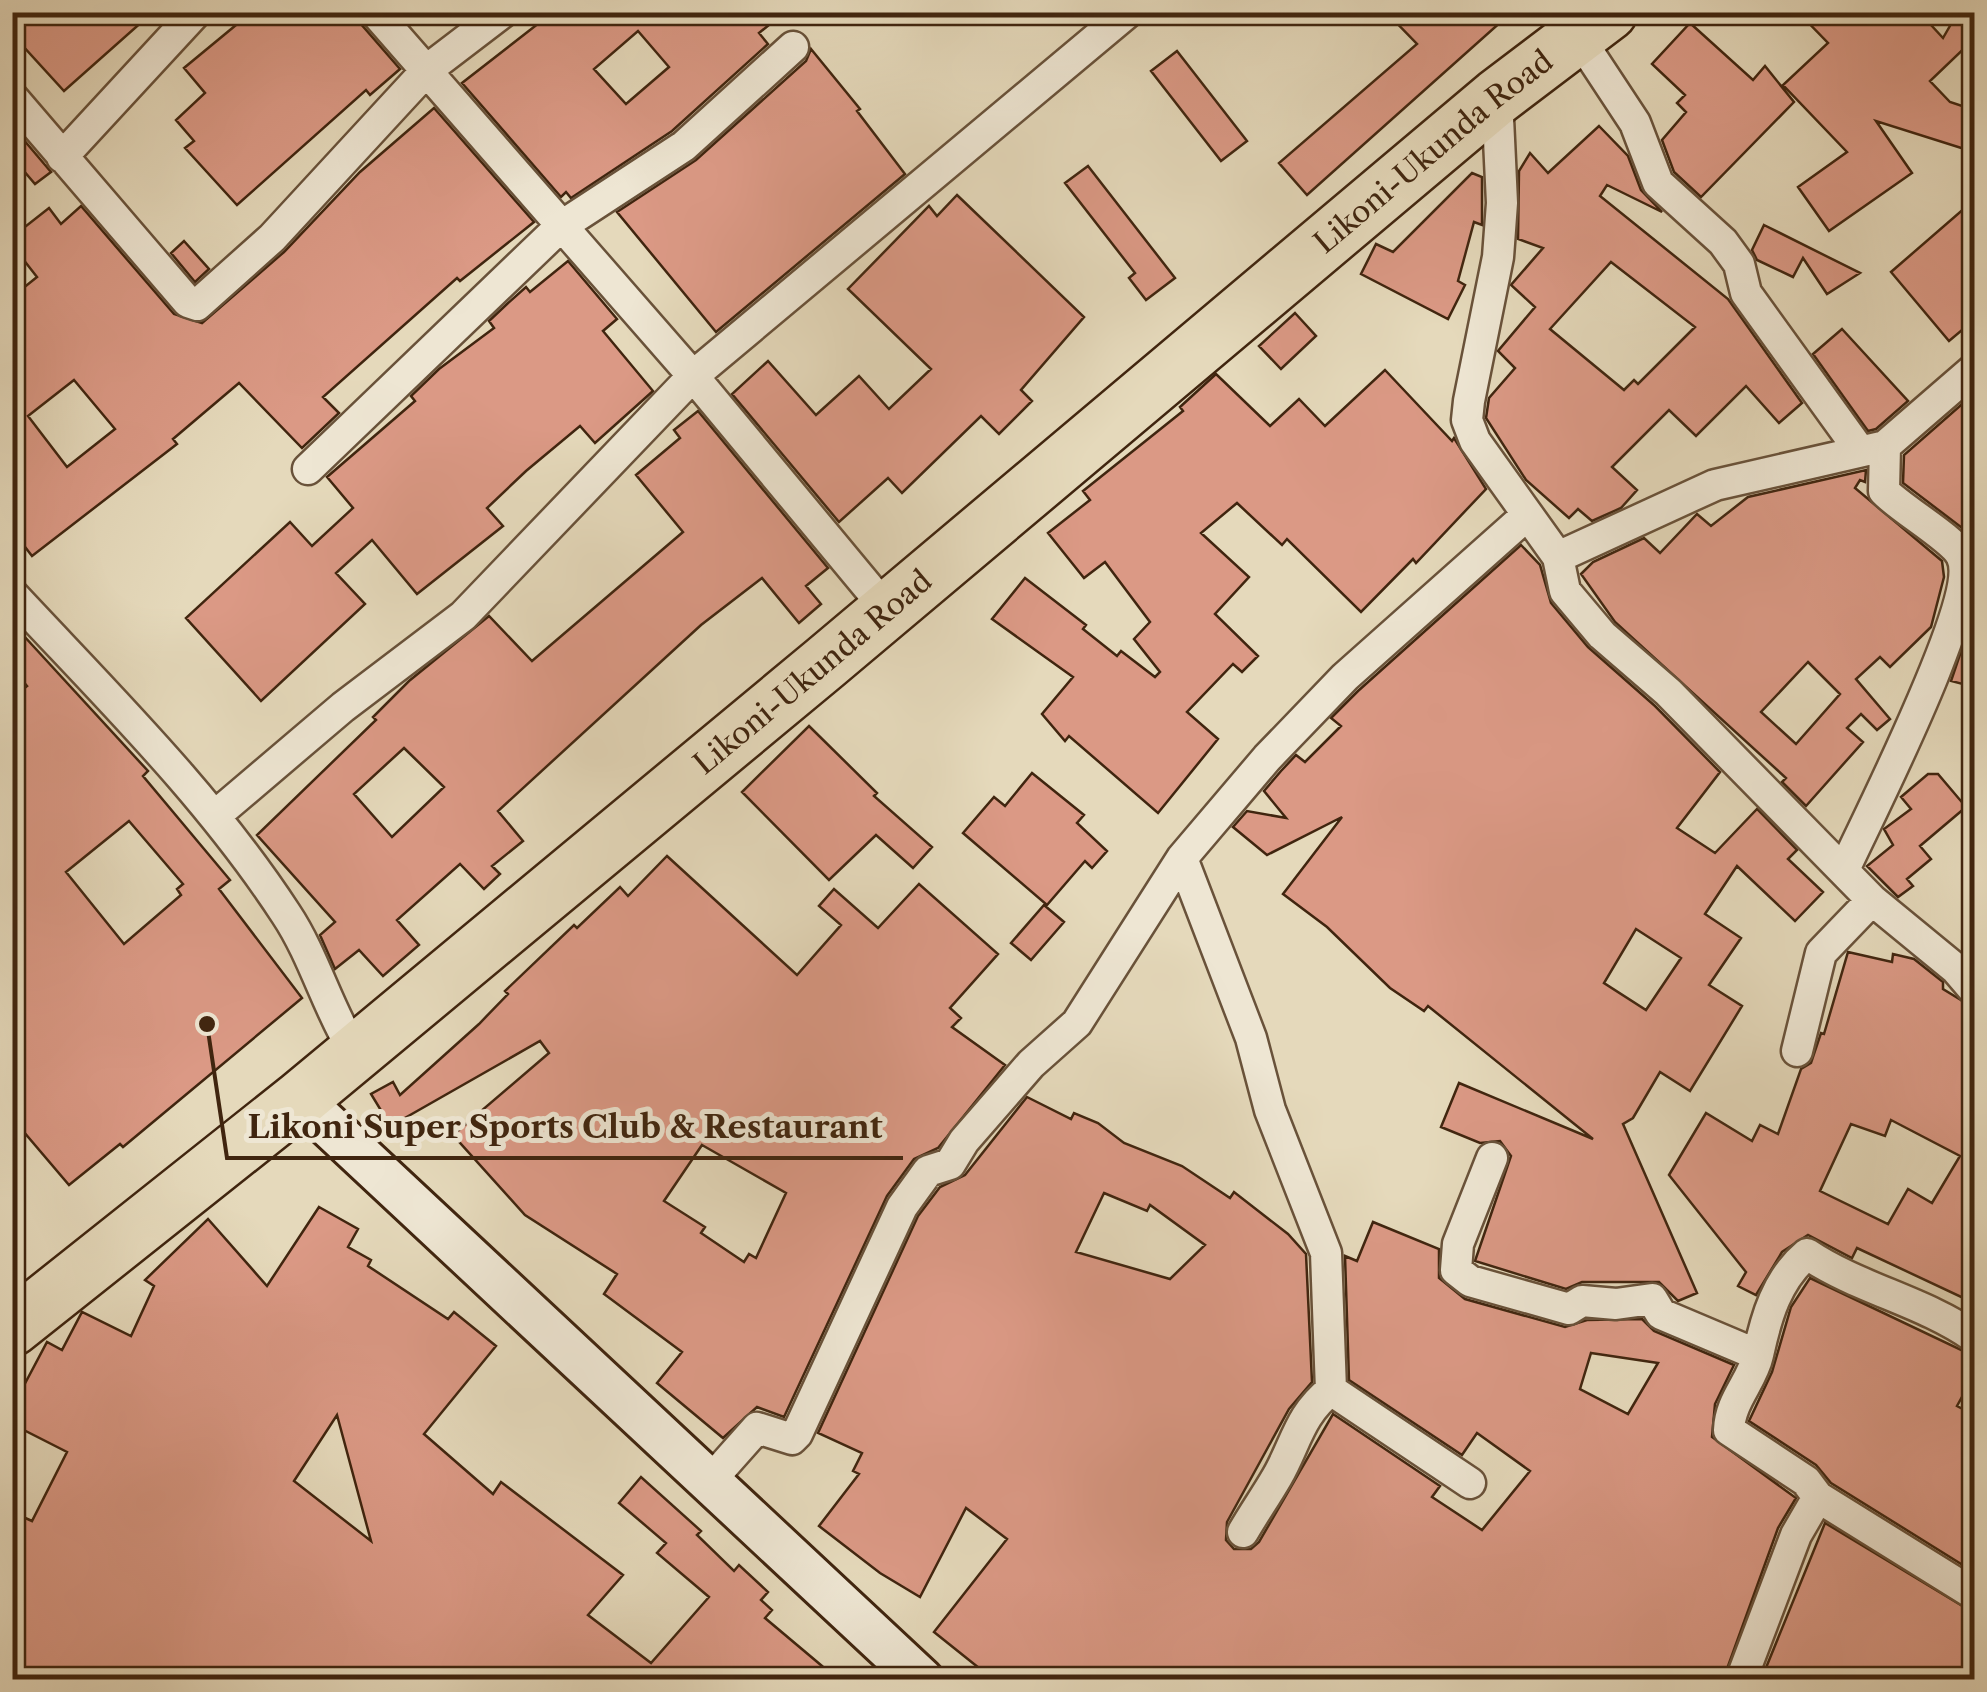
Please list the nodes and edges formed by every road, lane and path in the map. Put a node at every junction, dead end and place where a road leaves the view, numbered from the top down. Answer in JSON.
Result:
{"nodes":[{"id":1,"x":196,"y":12,"type":"edge"},
{"id":2,"x":375,"y":12,"type":"edge"},
{"id":3,"x":503,"y":12,"type":"edge"},
{"id":4,"x":1128,"y":12,"type":"edge"},
{"id":5,"x":1594,"y":25,"type":"edge"},
{"id":6,"x":793,"y":47,"type":"dead end"},
{"id":7,"x":427,"y":70,"type":"junction"},
{"id":8,"x":12,"y":97,"type":"edge"},
{"id":9,"x":1498,"y":97,"type":"junction"},
{"id":10,"x":62,"y":157,"type":"junction"},
{"id":11,"x":560,"y":227,"type":"junction"},
{"id":12,"x":1974,"y":369,"type":"edge"},
{"id":13,"x":693,"y":376,"type":"junction"},
{"id":14,"x":1872,"y":449,"type":"junction"},
{"id":15,"x":308,"y":470,"type":"dead end"},
{"id":16,"x":1527,"y":515,"type":"junction"},
{"id":17,"x":1558,"y":557,"type":"junction"},
{"id":18,"x":12,"y":594,"type":"edge"},
{"id":19,"x":888,"y":611,"type":"junction"},
{"id":20,"x":216,"y":814,"type":"junction"},
{"id":21,"x":1182,"y":858,"type":"junction"},
{"id":22,"x":1844,"y":870,"type":"junction"},
{"id":23,"x":1872,"y":900,"type":"junction"},
{"id":24,"x":1974,"y":990,"type":"edge"},
{"id":25,"x":354,"y":1051,"type":"junction"},
{"id":26,"x":1797,"y":1051,"type":"dead end"},
{"id":27,"x":300,"y":1098,"type":"junction"},
{"id":28,"x":1492,"y":1158,"type":"dead end"},
{"id":29,"x":12,"y":1328,"type":"edge"},
{"id":30,"x":1974,"y":1336,"type":"edge"},
{"id":31,"x":1758,"y":1355,"type":"junction"},
{"id":32,"x":1331,"y":1390,"type":"junction"},
{"id":33,"x":710,"y":1481,"type":"junction"},
{"id":34,"x":1470,"y":1483,"type":"dead end"},
{"id":35,"x":1818,"y":1497,"type":"junction"},
{"id":36,"x":1244,"y":1532,"type":"dead end"},
{"id":37,"x":1974,"y":1594,"type":"edge"},
{"id":38,"x":922,"y":1680,"type":"edge"},
{"id":39,"x":1742,"y":1680,"type":"edge"}],
"edges":[{"from":1,"to":10,"type":"street"},
{"from":2,"to":7,"type":"street"},
{"from":3,"to":7,"type":"street"},
{"from":4,"to":13,"type":"street"},
{"from":5,"to":9,"type":"highway","name":"Likoni-Ukunda Road"},
{"from":5,"to":14,"type":"street"},
{"from":6,"to":11,"type":"street"},
{"from":7,"to":10,"type":"street"},
{"from":7,"to":11,"type":"street"},
{"from":8,"to":10,"type":"street"},
{"from":9,"to":16,"type":"street"},
{"from":9,"to":19,"type":"highway","name":"Likoni-Ukunda Road"},
{"from":11,"to":13,"type":"street"},
{"from":11,"to":15,"type":"street"},
{"from":12,"to":14,"type":"street"},
{"from":13,"to":19,"type":"street"},
{"from":13,"to":20,"type":"street"},
{"from":14,"to":17,"type":"street"},
{"from":14,"to":22,"type":"street"},
{"from":16,"to":17,"type":"street"},
{"from":16,"to":21,"type":"street"},
{"from":17,"to":22,"type":"street"},
{"from":18,"to":20,"type":"street"},
{"from":19,"to":25,"type":"highway","name":"Likoni-Ukunda Road"},
{"from":20,"to":25,"type":"street"},
{"from":21,"to":32,"type":"street"},
{"from":21,"to":33,"type":"street"},
{"from":22,"to":23,"type":"street"},
{"from":23,"to":24,"type":"street"},
{"from":23,"to":26,"type":"street"},
{"from":25,"to":27,"type":"highway","name":"Likoni-Ukunda Road"},
{"from":27,"to":29,"type":"highway","name":"Likoni-Ukunda Road"},
{"from":27,"to":33,"type":"street"},
{"from":28,"to":31,"type":"street"},
{"from":30,"to":31,"type":"street"},
{"from":31,"to":35,"type":"street"},
{"from":32,"to":34,"type":"street"},
{"from":32,"to":36,"type":"street"},
{"from":33,"to":38,"type":"street"},
{"from":35,"to":37,"type":"street"},
{"from":35,"to":39,"type":"street"}]}
